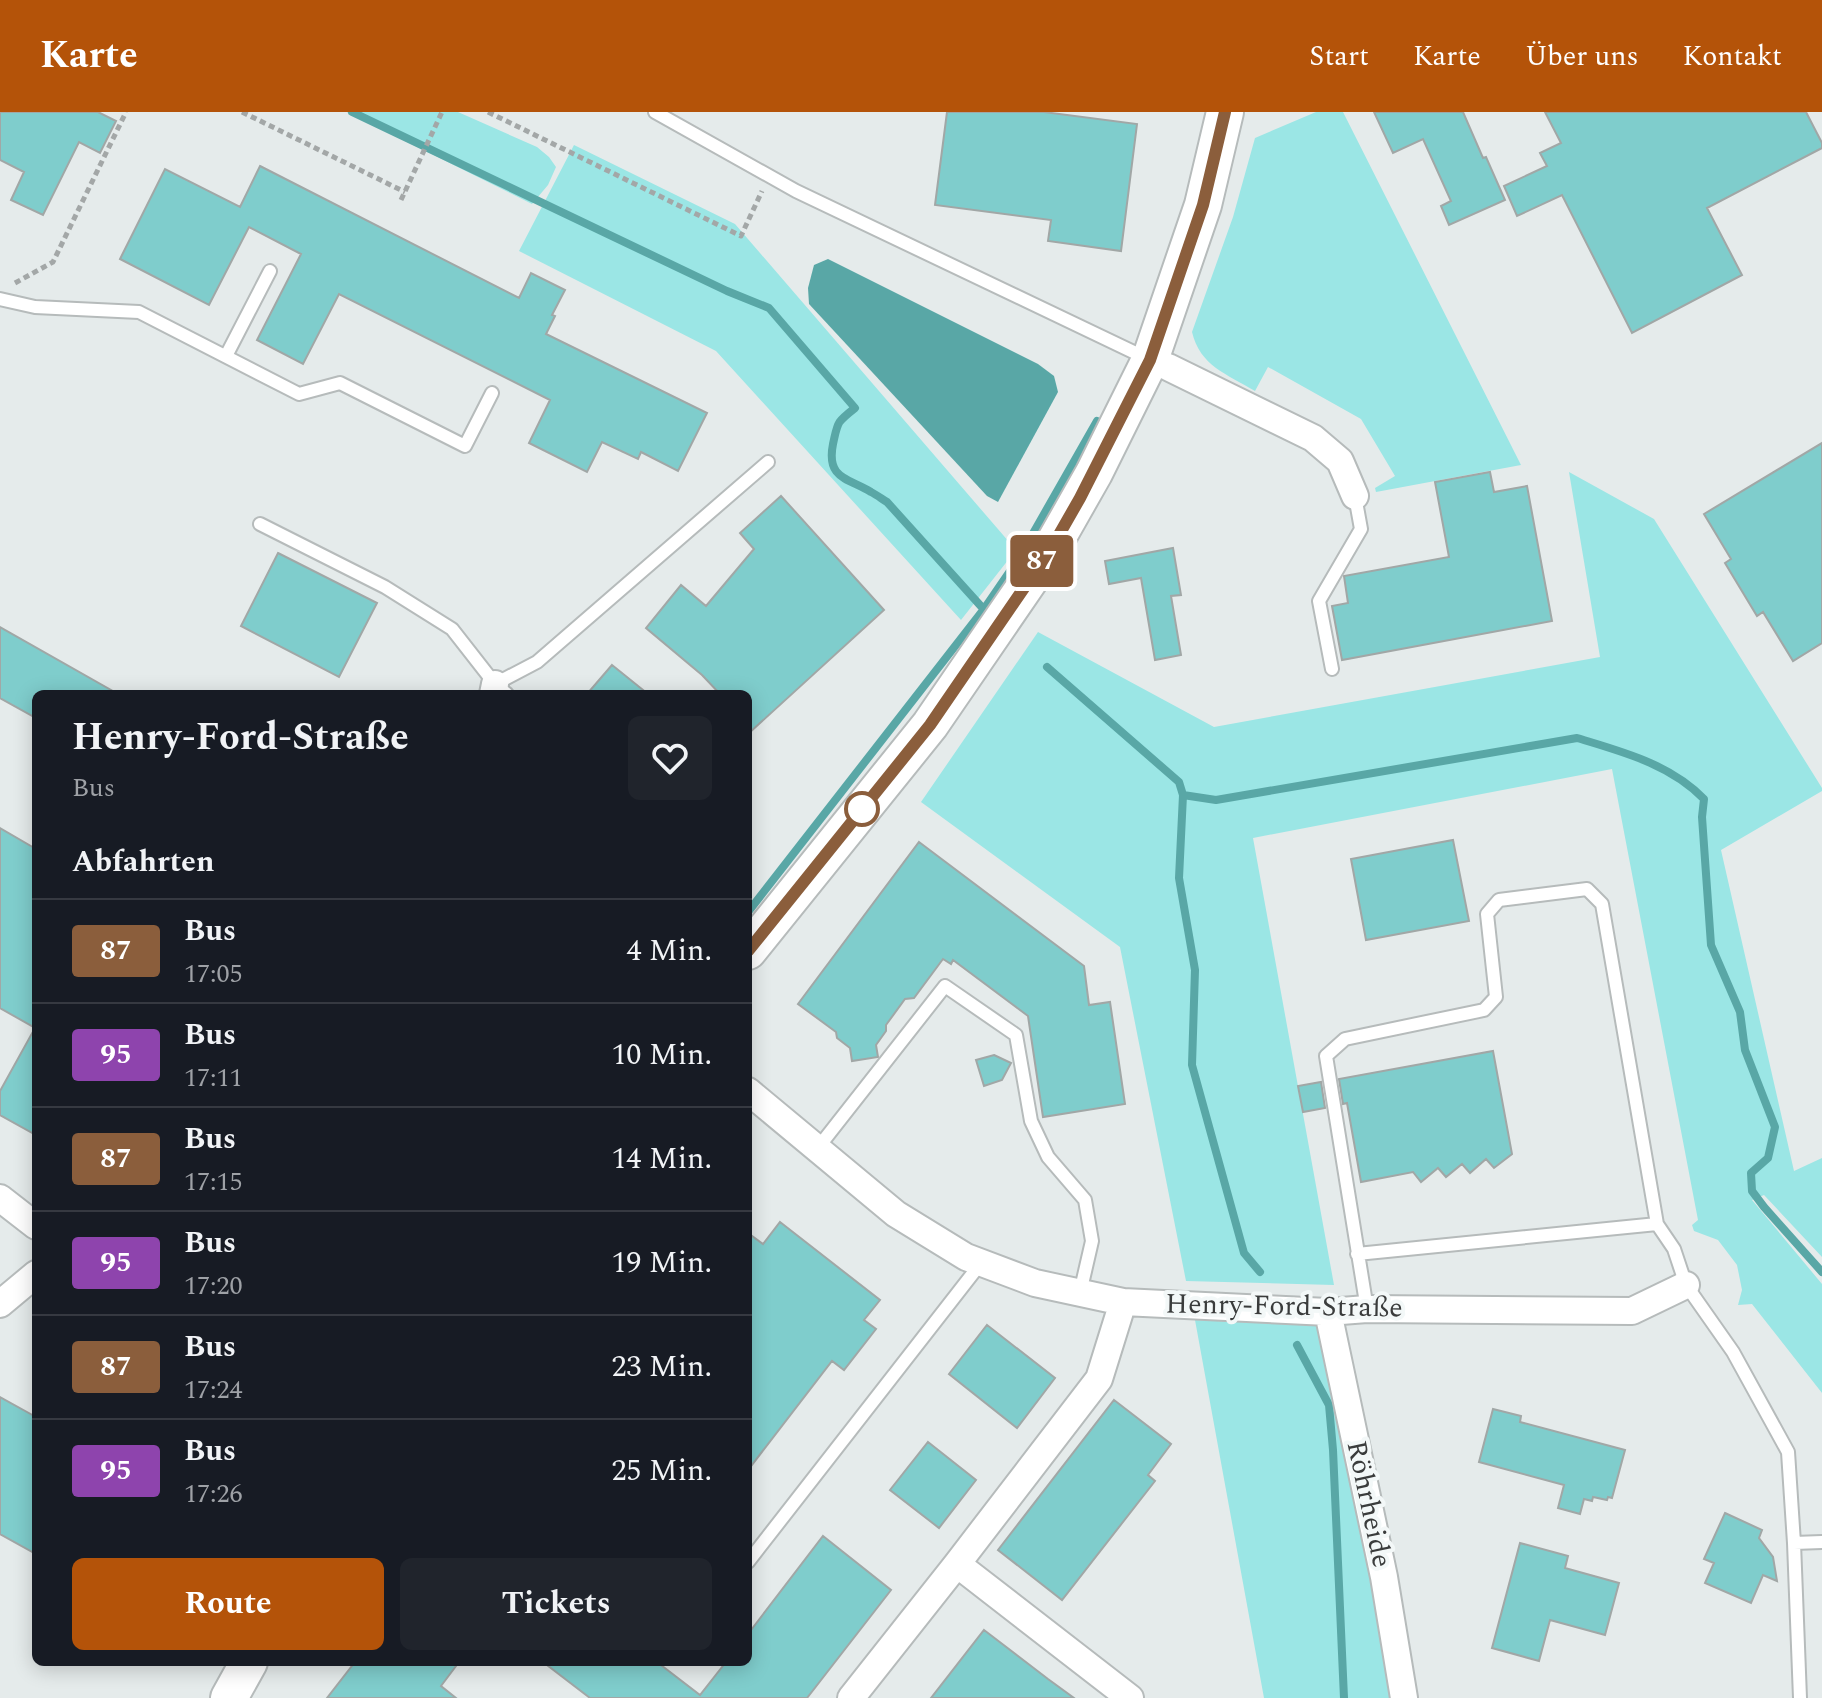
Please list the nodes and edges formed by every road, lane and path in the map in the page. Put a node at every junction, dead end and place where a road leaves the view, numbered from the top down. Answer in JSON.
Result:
{"nodes":[{"id":1,"x":126,"y":112,"type":"edge"},
{"id":2,"x":242,"y":112,"type":"edge"},
{"id":3,"x":442,"y":112,"type":"edge"},
{"id":4,"x":488,"y":112,"type":"edge"},
{"id":5,"x":655,"y":112,"type":"edge"},
{"id":6,"x":1225,"y":112,"type":"edge"},
{"id":7,"x":770,"y":176,"type":"junction"},
{"id":8,"x":405,"y":192,"type":"junction"},
{"id":9,"x":401,"y":200,"type":"dead end"},
{"id":10,"x":270,"y":271,"type":"dead end"},
{"id":11,"x":13,"y":283,"type":"dead end"},
{"id":12,"x":0,"y":299,"type":"edge"},
{"id":13,"x":226,"y":356,"type":"junction"},
{"id":14,"x":1150,"y":360,"type":"junction"},
{"id":15,"x":492,"y":393,"type":"dead end"},
{"id":16,"x":768,"y":462,"type":"dead end"},
{"id":17,"x":1355,"y":496,"type":"joint"},
{"id":18,"x":260,"y":524,"type":"dead end"},
{"id":19,"x":1332,"y":669,"type":"dead end"},
{"id":20,"x":497,"y":690,"type":"edge"},
{"id":21,"x":499,"y":690,"type":"edge"},
{"id":22,"x":752,"y":946,"type":"edge"},
{"id":23,"x":752,"y":1094,"type":"edge"},
{"id":24,"x":817,"y":1149,"type":"junction"},
{"id":25,"x":0,"y":1198,"type":"edge"},
{"id":26,"x":32,"y":1223,"type":"edge"},
{"id":27,"x":1657,"y":1224,"type":"junction"},
{"id":28,"x":1357,"y":1254,"type":"junction"},
{"id":29,"x":981,"y":1263,"type":"junction"},
{"id":30,"x":32,"y":1277,"type":"edge"},
{"id":31,"x":1686,"y":1285,"type":"junction"},
{"id":32,"x":1080,"y":1293,"type":"junction"},
{"id":33,"x":1123,"y":1302,"type":"junction"},
{"id":34,"x":0,"y":1304,"type":"edge"},
{"id":35,"x":1367,"y":1309,"type":"junction"},
{"id":36,"x":1328,"y":1312,"type":"junction"},
{"id":37,"x":1822,"y":1542,"type":"edge"},
{"id":38,"x":1794,"y":1543,"type":"junction"},
{"id":39,"x":752,"y":1557,"type":"edge"},
{"id":40,"x":957,"y":1564,"type":"junction"},
{"id":41,"x":247,"y":1666,"type":"edge"},
{"id":42,"x":229,"y":1698,"type":"edge"},
{"id":43,"x":851,"y":1698,"type":"edge"},
{"id":44,"x":1130,"y":1698,"type":"edge"},
{"id":45,"x":1404,"y":1698,"type":"edge"},
{"id":46,"x":1800,"y":1698,"type":"edge"}],
"edges":[{"from":1,"to":11,"type":"path"},
{"from":2,"to":8,"type":"path"},
{"from":3,"to":8,"type":"path"},
{"from":4,"to":7,"type":"path"},
{"from":5,"to":7,"type":"lane"},
{"from":6,"to":14,"type":"street"},
{"from":7,"to":14,"type":"lane"},
{"from":8,"to":9,"type":"path"},
{"from":10,"to":13,"type":"lane"},
{"from":12,"to":13,"type":"lane"},
{"from":13,"to":15,"type":"lane"},
{"from":14,"to":17,"type":"street"},
{"from":14,"to":22,"type":"street"},
{"from":16,"to":21,"type":"lane"},
{"from":17,"to":19,"type":"lane"},
{"from":18,"to":20,"type":"lane"},
{"from":23,"to":24,"type":"street","name":"Henry-Ford-Straße"},
{"from":24,"to":29,"type":"street","name":"Henry-Ford-Straße"},
{"from":24,"to":32,"type":"lane"},
{"from":25,"to":26,"type":"street"},
{"from":27,"to":28,"type":"lane"},
{"from":27,"to":28,"type":"lane"},
{"from":27,"to":31,"type":"lane"},
{"from":28,"to":35,"type":"lane"},
{"from":29,"to":32,"type":"street","name":"Henry-Ford-Straße"},
{"from":29,"to":39,"type":"lane"},
{"from":30,"to":34,"type":"street"},
{"from":31,"to":35,"type":"street","name":"Henry-Ford-Straße"},
{"from":31,"to":38,"type":"lane"},
{"from":32,"to":33,"type":"street","name":"Henry-Ford-Straße"},
{"from":33,"to":36,"type":"street","name":"Henry-Ford-Straße"},
{"from":33,"to":40,"type":"street"},
{"from":35,"to":36,"type":"street","name":"Henry-Ford-Straße"},
{"from":36,"to":45,"type":"street","name":"Röhrheide"},
{"from":37,"to":38,"type":"lane"},
{"from":38,"to":46,"type":"lane"},
{"from":40,"to":43,"type":"street"},
{"from":40,"to":44,"type":"street"},
{"from":41,"to":42,"type":"street"}]}
